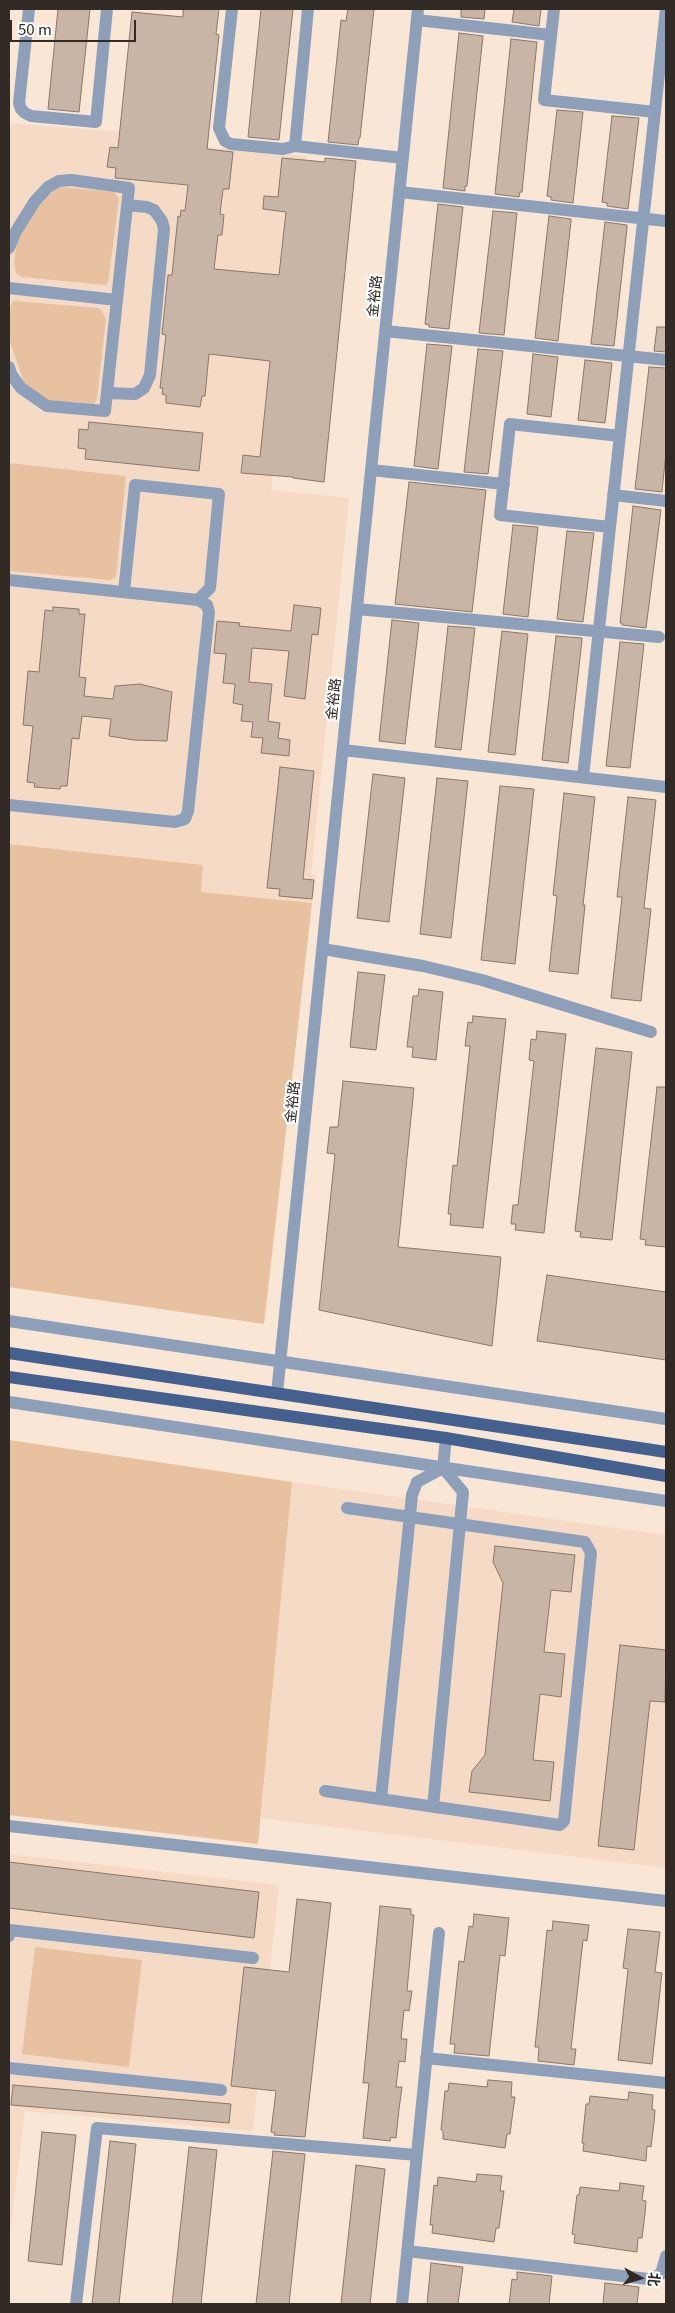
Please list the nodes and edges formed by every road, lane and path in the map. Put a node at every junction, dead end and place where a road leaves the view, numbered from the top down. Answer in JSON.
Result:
{"nodes":[{"id":1,"x":29,"y":9,"type":"edge"},
{"id":2,"x":107,"y":9,"type":"edge"},
{"id":3,"x":232,"y":9,"type":"edge"},
{"id":4,"x":308,"y":9,"type":"edge"},
{"id":5,"x":554,"y":9,"type":"edge"},
{"id":6,"x":666,"y":9,"type":"edge"},
{"id":7,"x":418,"y":14,"type":"edge"},
{"id":8,"x":552,"y":35,"type":"junction"},
{"id":9,"x":664,"y":48,"type":"edge"},
{"id":10,"x":655,"y":112,"type":"junction"},
{"id":11,"x":295,"y":146,"type":"junction"},
{"id":12,"x":403,"y":158,"type":"junction"},
{"id":13,"x":400,"y":192,"type":"junction"},
{"id":14,"x":128,"y":204,"type":"junction"},
{"id":15,"x":643,"y":219,"type":"junction"},
{"id":16,"x":666,"y":221,"type":"edge"},
{"id":17,"x":9,"y":248,"type":"edge"},
{"id":18,"x":9,"y":288,"type":"edge"},
{"id":19,"x":117,"y":300,"type":"junction"},
{"id":20,"x":385,"y":331,"type":"junction"},
{"id":21,"x":628,"y":356,"type":"junction"},
{"id":22,"x":666,"y":360,"type":"edge"},
{"id":23,"x":9,"y":367,"type":"edge"},
{"id":24,"x":107,"y":393,"type":"junction"},
{"id":25,"x":620,"y":436,"type":"junction"},
{"id":26,"x":371,"y":470,"type":"junction"},
{"id":27,"x":504,"y":484,"type":"junction"},
{"id":28,"x":613,"y":495,"type":"junction"},
{"id":29,"x":666,"y":500,"type":"edge"},
{"id":30,"x":610,"y":527,"type":"junction"},
{"id":31,"x":9,"y":580,"type":"edge"},
{"id":32,"x":124,"y":592,"type":"junction"},
{"id":33,"x":198,"y":600,"type":"junction"},
{"id":34,"x":357,"y":610,"type":"junction"},
{"id":35,"x":599,"y":631,"type":"junction"},
{"id":36,"x":659,"y":637,"type":"dead end"},
{"id":37,"x":343,"y":750,"type":"junction"},
{"id":38,"x":583,"y":777,"type":"junction"},
{"id":39,"x":666,"y":787,"type":"edge"},
{"id":40,"x":9,"y":805,"type":"edge"},
{"id":41,"x":322,"y":949,"type":"junction"},
{"id":42,"x":650,"y":1032,"type":"dead end"},
{"id":43,"x":9,"y":1320,"type":"edge"},
{"id":44,"x":9,"y":1353,"type":"edge"},
{"id":45,"x":280,"y":1362,"type":"junction"},
{"id":46,"x":9,"y":1377,"type":"edge"},
{"id":47,"x":277,"y":1392,"type":"junction"},
{"id":48,"x":9,"y":1402,"type":"edge"},
{"id":49,"x":666,"y":1419,"type":"edge"},
{"id":50,"x":446,"y":1438,"type":"junction"},
{"id":51,"x":666,"y":1452,"type":"edge"},
{"id":52,"x":443,"y":1468,"type":"junction"},
{"id":53,"x":666,"y":1476,"type":"edge"},
{"id":54,"x":666,"y":1501,"type":"edge"},
{"id":55,"x":347,"y":1508,"type":"dead end"},
{"id":56,"x":410,"y":1517,"type":"junction"},
{"id":57,"x":462,"y":1524,"type":"junction"},
{"id":58,"x":325,"y":1791,"type":"dead end"},
{"id":59,"x":381,"y":1799,"type":"junction"},
{"id":60,"x":433,"y":1807,"type":"junction"},
{"id":61,"x":9,"y":1826,"type":"edge"},
{"id":62,"x":666,"y":1901,"type":"edge"},
{"id":63,"x":439,"y":1932,"type":"dead end"},
{"id":64,"x":9,"y":1936,"type":"edge"},
{"id":65,"x":253,"y":1958,"type":"dead end"},
{"id":66,"x":426,"y":2058,"type":"junction"},
{"id":67,"x":9,"y":2068,"type":"edge"},
{"id":68,"x":666,"y":2083,"type":"edge"},
{"id":69,"x":221,"y":2090,"type":"dead end"},
{"id":70,"x":417,"y":2155,"type":"junction"},
{"id":71,"x":407,"y":2251,"type":"junction"},
{"id":72,"x":666,"y":2256,"type":"edge"},
{"id":73,"x":76,"y":2304,"type":"edge"},
{"id":74,"x":402,"y":2304,"type":"edge"}],
"edges":[{"from":1,"to":2,"type":"street"},
{"from":3,"to":11,"type":"street"},
{"from":4,"to":11,"type":"street"},
{"from":5,"to":8,"type":"street"},
{"from":6,"to":9,"type":"street"},
{"from":7,"to":8,"type":"street"},
{"from":7,"to":12,"type":"street","name":"金裕路"},
{"from":8,"to":10,"type":"street"},
{"from":9,"to":10,"type":"street"},
{"from":10,"to":15,"type":"street"},
{"from":11,"to":12,"type":"street"},
{"from":12,"to":13,"type":"street","name":"金裕路"},
{"from":13,"to":15,"type":"street"},
{"from":13,"to":20,"type":"street","name":"金裕路"},
{"from":14,"to":17,"type":"street"},
{"from":14,"to":19,"type":"street"},
{"from":14,"to":24,"type":"street"},
{"from":15,"to":16,"type":"street"},
{"from":15,"to":21,"type":"street"},
{"from":18,"to":19,"type":"street"},
{"from":19,"to":24,"type":"street"},
{"from":20,"to":21,"type":"street"},
{"from":20,"to":26,"type":"street","name":"金裕路"},
{"from":21,"to":22,"type":"street"},
{"from":21,"to":25,"type":"street"},
{"from":23,"to":24,"type":"street"},
{"from":25,"to":27,"type":"street"},
{"from":25,"to":28,"type":"street"},
{"from":26,"to":27,"type":"street"},
{"from":26,"to":34,"type":"street","name":"金裕路"},
{"from":27,"to":30,"type":"street"},
{"from":28,"to":29,"type":"street"},
{"from":28,"to":30,"type":"street"},
{"from":30,"to":35,"type":"street"},
{"from":31,"to":32,"type":"street"},
{"from":32,"to":33,"type":"street"},
{"from":32,"to":33,"type":"street"},
{"from":33,"to":40,"type":"street"},
{"from":34,"to":35,"type":"street"},
{"from":34,"to":37,"type":"street","name":"金裕路"},
{"from":35,"to":36,"type":"street"},
{"from":35,"to":38,"type":"street"},
{"from":37,"to":38,"type":"street"},
{"from":37,"to":41,"type":"street","name":"金裕路"},
{"from":38,"to":39,"type":"street"},
{"from":41,"to":42,"type":"street"},
{"from":41,"to":45,"type":"street","name":"金裕路"},
{"from":43,"to":45,"type":"street"},
{"from":44,"to":47,"type":"main road"},
{"from":45,"to":47,"type":"street","name":"金裕路"},
{"from":45,"to":49,"type":"street"},
{"from":46,"to":50,"type":"main road"},
{"from":47,"to":51,"type":"main road"},
{"from":48,"to":52,"type":"street"},
{"from":50,"to":52,"type":"street"},
{"from":50,"to":53,"type":"main road"},
{"from":52,"to":54,"type":"street"},
{"from":52,"to":56,"type":"street"},
{"from":52,"to":57,"type":"street"},
{"from":55,"to":56,"type":"street"},
{"from":56,"to":57,"type":"street"},
{"from":56,"to":59,"type":"street"},
{"from":57,"to":60,"type":"street"},
{"from":57,"to":60,"type":"street"},
{"from":58,"to":59,"type":"street"},
{"from":59,"to":60,"type":"street"},
{"from":61,"to":62,"type":"street"},
{"from":63,"to":66,"type":"street"},
{"from":64,"to":65,"type":"street"},
{"from":66,"to":68,"type":"street"},
{"from":66,"to":70,"type":"street"},
{"from":67,"to":69,"type":"street"},
{"from":70,"to":71,"type":"street"},
{"from":70,"to":73,"type":"street"},
{"from":71,"to":72,"type":"street"},
{"from":71,"to":74,"type":"street"}]}
